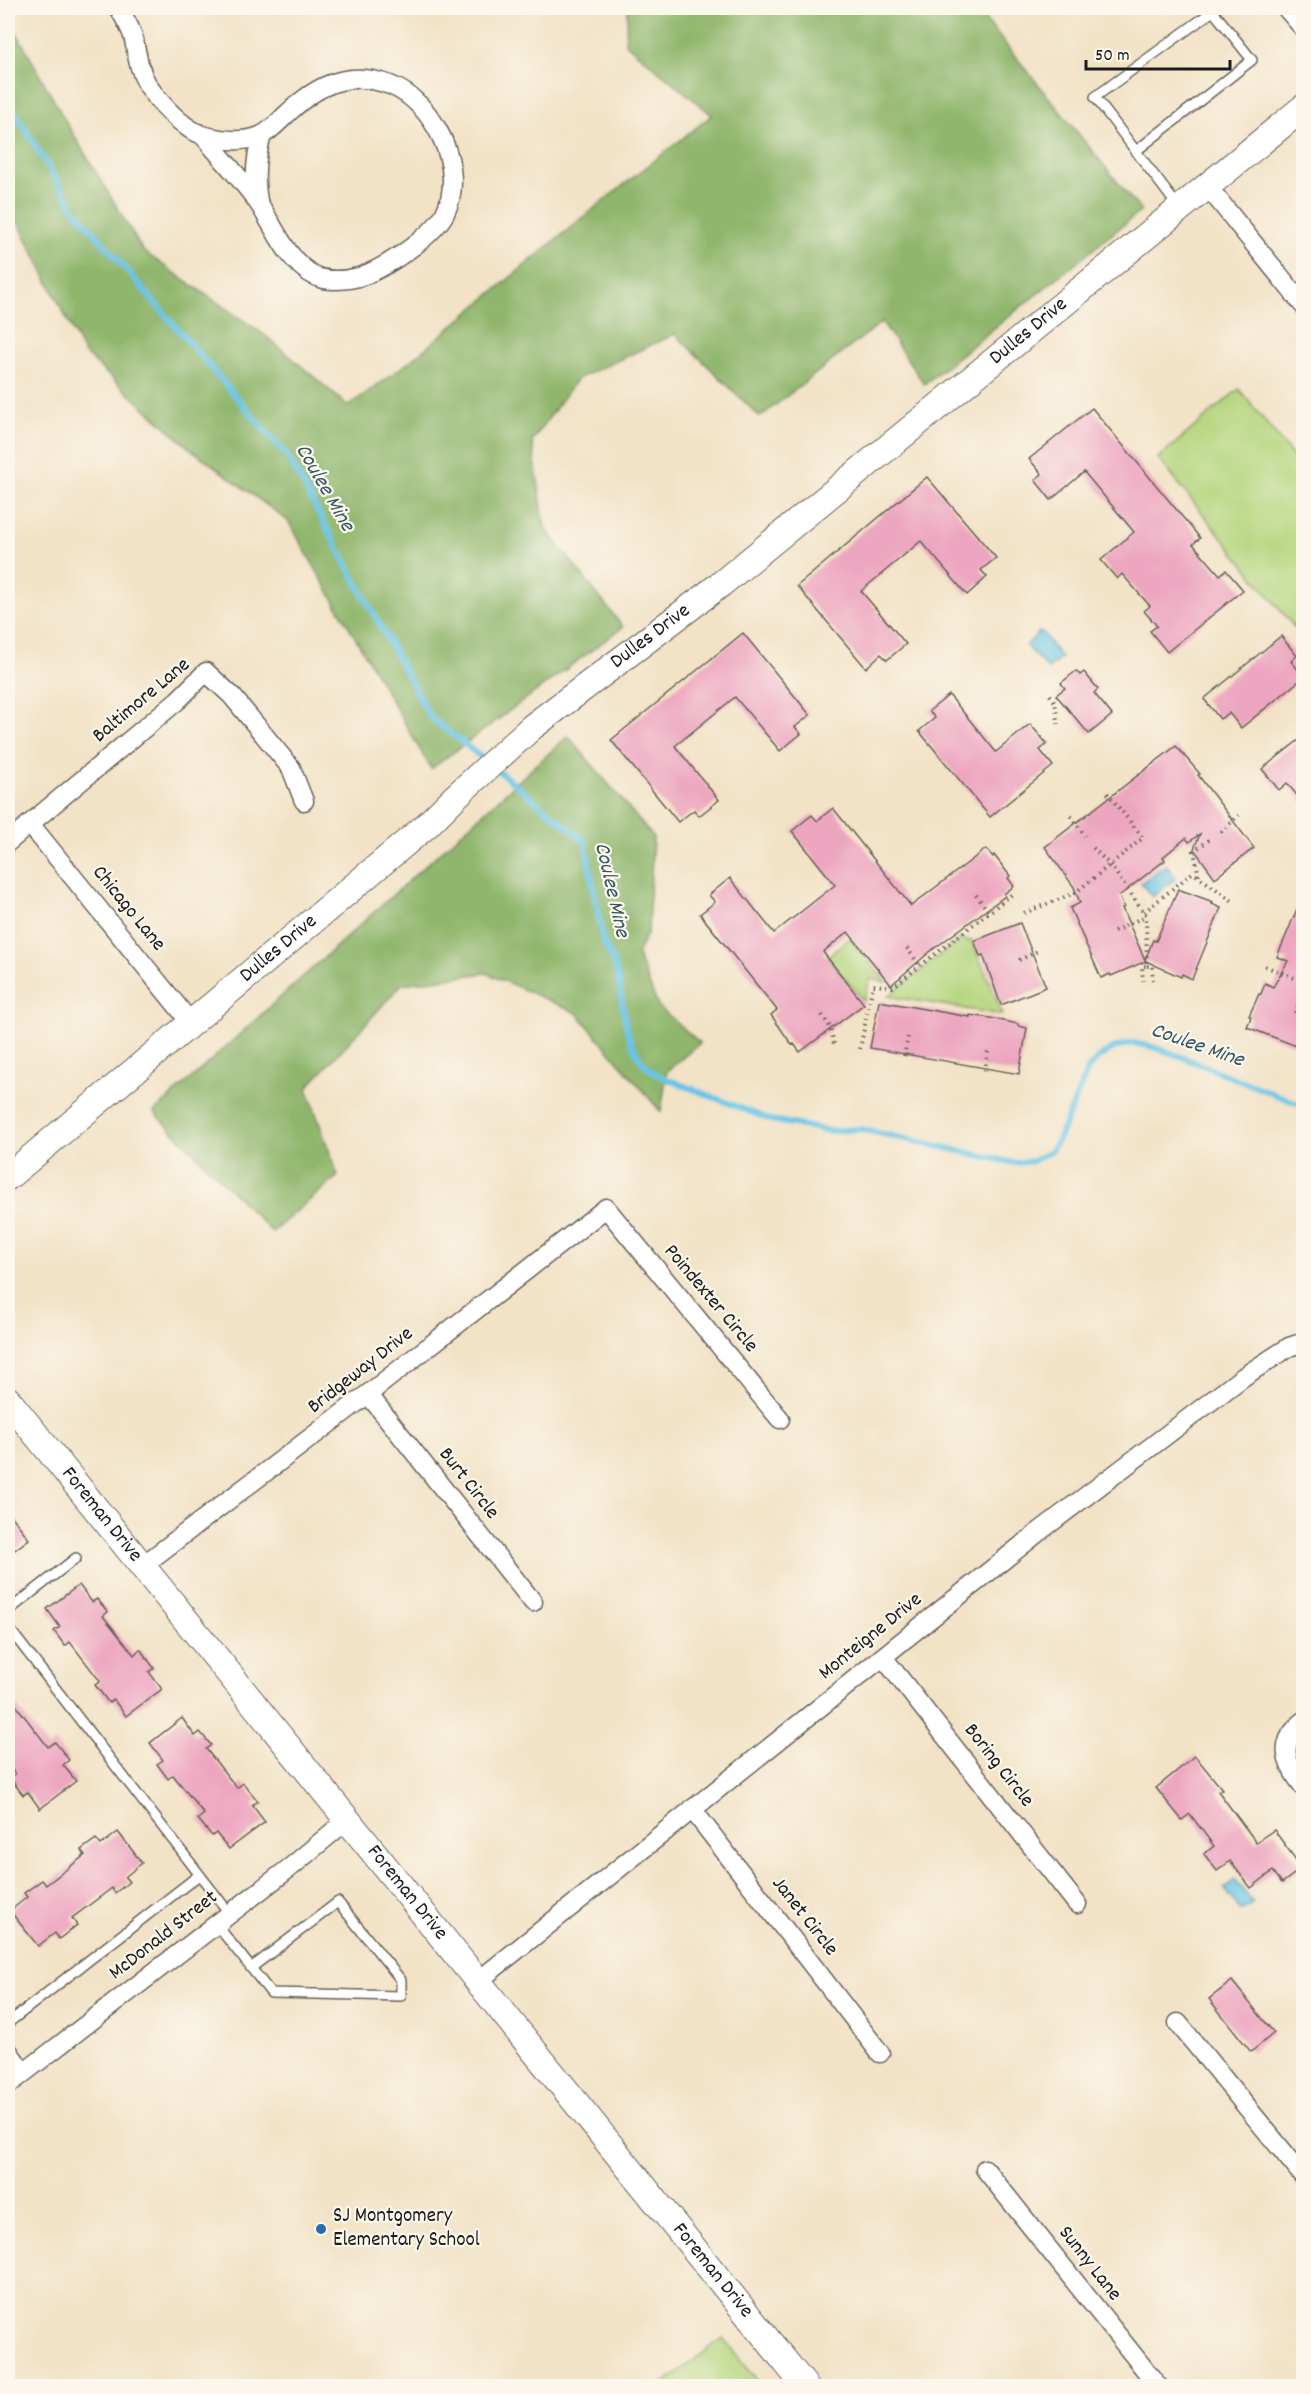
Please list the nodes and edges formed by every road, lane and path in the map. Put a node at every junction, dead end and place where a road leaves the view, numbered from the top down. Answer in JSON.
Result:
{"nodes":[{"id":1,"x":119,"y":8,"type":"edge"},
{"id":2,"x":137,"y":8,"type":"edge"},
{"id":3,"x":1286,"y":8,"type":"edge"},
{"id":4,"x":1304,"y":29,"type":"edge"},
{"id":5,"x":134,"y":38,"type":"junction"},
{"id":6,"x":1304,"y":107,"type":"edge"},
{"id":7,"x":202,"y":135,"type":"junction"},
{"id":8,"x":262,"y":135,"type":"junction"},
{"id":9,"x":1136,"y":151,"type":"junction"},
{"id":10,"x":1208,"y":187,"type":"junction"},
{"id":11,"x":259,"y":204,"type":"junction"},
{"id":12,"x":1180,"y":210,"type":"junction"},
{"id":13,"x":1304,"y":306,"type":"edge"},
{"id":14,"x":1050,"y":695,"type":"dead end"},
{"id":15,"x":1058,"y":724,"type":"dead end"},
{"id":16,"x":1105,"y":790,"type":"dead end"},
{"id":17,"x":304,"y":801,"type":"dead end"},
{"id":18,"x":1239,"y":815,"type":"dead end"},
{"id":19,"x":1071,"y":816,"type":"dead end"},
{"id":20,"x":30,"y":824,"type":"junction"},
{"id":21,"x":1221,"y":832,"type":"dead end"},
{"id":22,"x":1085,"y":836,"type":"dead end"},
{"id":23,"x":1209,"y":840,"type":"dead end"},
{"id":24,"x":8,"y":842,"type":"edge"},
{"id":25,"x":1094,"y":848,"type":"dead end"},
{"id":26,"x":1110,"y":865,"type":"junction"},
{"id":27,"x":1198,"y":877,"type":"junction"},
{"id":28,"x":1016,"y":892,"type":"dead end"},
{"id":29,"x":976,"y":895,"type":"dead end"},
{"id":30,"x":1234,"y":902,"type":"dead end"},
{"id":31,"x":989,"y":912,"type":"junction"},
{"id":32,"x":1024,"y":913,"type":"dead end"},
{"id":33,"x":1145,"y":914,"type":"junction"},
{"id":34,"x":1114,"y":931,"type":"dead end"},
{"id":35,"x":907,"y":948,"type":"dead end"},
{"id":36,"x":1040,"y":950,"type":"dead end"},
{"id":37,"x":1019,"y":960,"type":"dead end"},
{"id":38,"x":920,"y":966,"type":"junction"},
{"id":39,"x":1147,"y":966,"type":"junction"},
{"id":40,"x":1265,"y":966,"type":"dead end"},
{"id":41,"x":1153,"y":980,"type":"dead end"},
{"id":42,"x":1143,"y":981,"type":"dead end"},
{"id":43,"x":1304,"y":981,"type":"edge"},
{"id":44,"x":1304,"y":992,"type":"edge"},
{"id":45,"x":1294,"y":1013,"type":"dead end"},
{"id":46,"x":822,"y":1015,"type":"dead end"},
{"id":47,"x":191,"y":1023,"type":"junction"},
{"id":48,"x":908,"y":1037,"type":"dead end"},
{"id":49,"x":834,"y":1044,"type":"dead end"},
{"id":50,"x":860,"y":1049,"type":"dead end"},
{"id":51,"x":988,"y":1052,"type":"dead end"},
{"id":52,"x":904,"y":1056,"type":"dead end"},
{"id":53,"x":985,"y":1071,"type":"dead end"},
{"id":54,"x":8,"y":1177,"type":"edge"},
{"id":55,"x":606,"y":1208,"type":"joint"},
{"id":56,"x":1304,"y":1342,"type":"edge"},
{"id":57,"x":368,"y":1394,"type":"junction"},
{"id":58,"x":8,"y":1400,"type":"edge"},
{"id":59,"x":780,"y":1419,"type":"dead end"},
{"id":60,"x":76,"y":1558,"type":"dead end"},
{"id":61,"x":142,"y":1566,"type":"junction"},
{"id":62,"x":533,"y":1602,"type":"dead end"},
{"id":63,"x":8,"y":1611,"type":"edge"},
{"id":64,"x":8,"y":1627,"type":"edge"},
{"id":65,"x":883,"y":1657,"type":"junction"},
{"id":66,"x":1304,"y":1721,"type":"edge"},
{"id":67,"x":1304,"y":1788,"type":"edge"},
{"id":68,"x":692,"y":1809,"type":"junction"},
{"id":69,"x":347,"y":1820,"type":"junction"},
{"id":70,"x":200,"y":1875,"type":"junction"},
{"id":71,"x":1077,"y":1904,"type":"dead end"},
{"id":72,"x":223,"y":1919,"type":"junction"},
{"id":73,"x":251,"y":1968,"type":"junction"},
{"id":74,"x":477,"y":1982,"type":"junction"},
{"id":75,"x":8,"y":2023,"type":"edge"},
{"id":76,"x":1178,"y":2023,"type":"dead end"},
{"id":77,"x":8,"y":2043,"type":"edge"},
{"id":78,"x":880,"y":2053,"type":"dead end"},
{"id":79,"x":27,"y":2070,"type":"junction"},
{"id":80,"x":8,"y":2085,"type":"edge"},
{"id":81,"x":985,"y":2169,"type":"dead end"},
{"id":82,"x":1304,"y":2177,"type":"edge"},
{"id":83,"x":805,"y":2386,"type":"edge"},
{"id":84,"x":1158,"y":2386,"type":"edge"}],
"edges":[{"from":1,"to":5,"type":"street"},
{"from":2,"to":5,"type":"street"},
{"from":3,"to":4,"type":"street"},
{"from":5,"to":7,"type":"street"},
{"from":6,"to":10,"type":"street","name":"Dulles Drive"},
{"from":7,"to":8,"type":"street"},
{"from":7,"to":11,"type":"street"},
{"from":8,"to":11,"type":"street"},
{"from":8,"to":11,"type":"street"},
{"from":9,"to":9,"type":"lane"},
{"from":9,"to":12,"type":"lane"},
{"from":10,"to":12,"type":"street","name":"Dulles Drive"},
{"from":10,"to":13,"type":"street"},
{"from":12,"to":47,"type":"street","name":"Dulles Drive"},
{"from":14,"to":15,"type":"path"},
{"from":16,"to":26,"type":"path"},
{"from":17,"to":20,"type":"street","name":"Baltimore Lane"},
{"from":18,"to":21,"type":"path"},
{"from":19,"to":22,"type":"path"},
{"from":20,"to":24,"type":"street","name":"Baltimore Lane"},
{"from":20,"to":47,"type":"street","name":"Chicago Lane"},
{"from":23,"to":27,"type":"path"},
{"from":25,"to":26,"type":"path"},
{"from":26,"to":32,"type":"path"},
{"from":26,"to":33,"type":"path"},
{"from":27,"to":30,"type":"path"},
{"from":27,"to":33,"type":"path"},
{"from":28,"to":31,"type":"path"},
{"from":29,"to":31,"type":"path"},
{"from":31,"to":38,"type":"path"},
{"from":33,"to":34,"type":"path"},
{"from":33,"to":39,"type":"path"},
{"from":35,"to":38,"type":"path"},
{"from":36,"to":37,"type":"path"},
{"from":38,"to":50,"type":"path"},
{"from":39,"to":41,"type":"path"},
{"from":39,"to":42,"type":"path"},
{"from":40,"to":43,"type":"path"},
{"from":44,"to":45,"type":"path"},
{"from":46,"to":49,"type":"path"},
{"from":47,"to":54,"type":"street","name":"Dulles Drive"},
{"from":48,"to":52,"type":"path"},
{"from":51,"to":53,"type":"path"},
{"from":55,"to":57,"type":"street","name":"Bridgeway Drive"},
{"from":55,"to":59,"type":"street","name":"Poindexter Circle"},
{"from":56,"to":65,"type":"street","name":"Monteigne Drive"},
{"from":57,"to":61,"type":"street","name":"Bridgeway Drive"},
{"from":57,"to":62,"type":"street","name":"Burt Circle"},
{"from":58,"to":61,"type":"street","name":"Foreman Drive"},
{"from":60,"to":63,"type":"lane"},
{"from":61,"to":69,"type":"street","name":"Foreman Drive"},
{"from":64,"to":70,"type":"lane"},
{"from":65,"to":68,"type":"street","name":"Monteigne Drive"},
{"from":65,"to":71,"type":"street","name":"Boring Circle"},
{"from":66,"to":67,"type":"street"},
{"from":68,"to":74,"type":"street","name":"Monteigne Drive"},
{"from":68,"to":78,"type":"street","name":"Janet Circle"},
{"from":69,"to":72,"type":"street","name":"McDonald Street"},
{"from":69,"to":74,"type":"street","name":"Foreman Drive"},
{"from":70,"to":72,"type":"lane"},
{"from":70,"to":75,"type":"lane"},
{"from":72,"to":73,"type":"lane"},
{"from":72,"to":79,"type":"street","name":"McDonald Street"},
{"from":73,"to":73,"type":"lane"},
{"from":74,"to":83,"type":"street","name":"Foreman Drive"},
{"from":76,"to":82,"type":"street"},
{"from":77,"to":79,"type":"lane"},
{"from":79,"to":80,"type":"street","name":"McDonald Street"},
{"from":81,"to":84,"type":"street","name":"Sunny Lane"}]}
